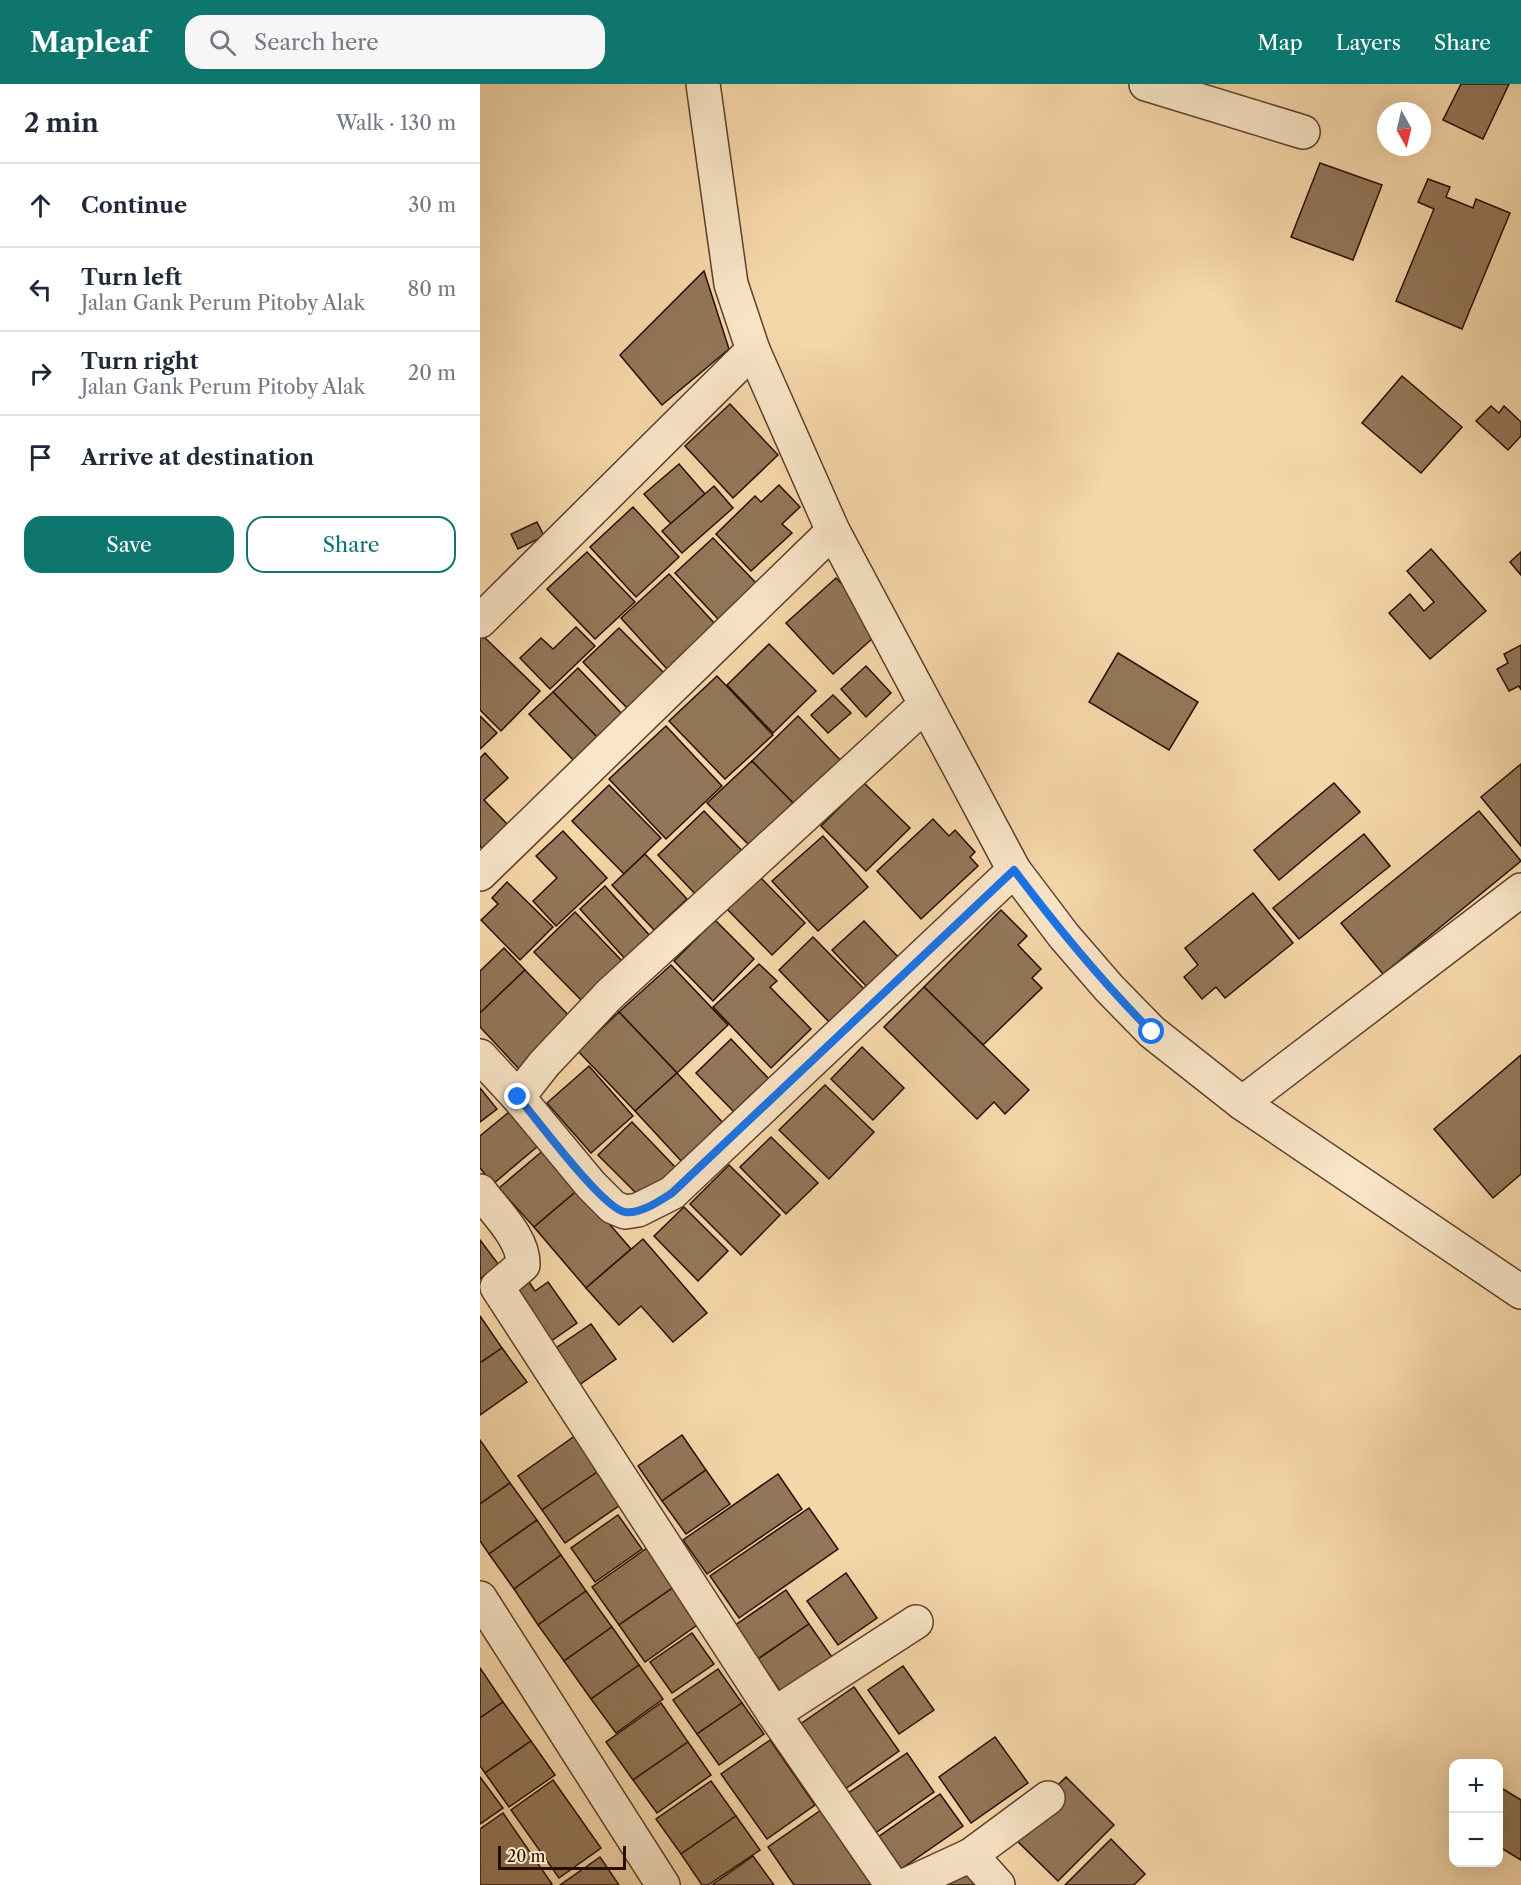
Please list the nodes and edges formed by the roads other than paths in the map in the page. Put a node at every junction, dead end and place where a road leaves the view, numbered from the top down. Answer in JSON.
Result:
{"nodes":[{"id":1,"x":703,"y":84,"type":"edge"},
{"id":2,"x":1146,"y":84,"type":"edge"},
{"id":3,"x":1303,"y":132,"type":"dead end"},
{"id":4,"x":753,"y":350,"type":"junction"},
{"id":5,"x":833,"y":531,"type":"junction"},
{"id":6,"x":480,"y":621,"type":"edge"},
{"id":7,"x":925,"y":705,"type":"junction"},
{"id":8,"x":1014,"y":870,"type":"junction"},
{"id":9,"x":480,"y":874,"type":"edge"},
{"id":10,"x":1521,"y":890,"type":"edge"},
{"id":11,"x":480,"y":1056,"type":"edge"},
{"id":12,"x":518,"y":1097,"type":"junction"},
{"id":13,"x":1242,"y":1103,"type":"junction"},
{"id":14,"x":480,"y":1191,"type":"edge"},
{"id":15,"x":488,"y":1292,"type":"edge"},
{"id":16,"x":1521,"y":1292,"type":"edge"},
{"id":17,"x":480,"y":1598,"type":"edge"},
{"id":18,"x":916,"y":1622,"type":"dead end"},
{"id":19,"x":774,"y":1714,"type":"junction"},
{"id":20,"x":1048,"y":1798,"type":"dead end"},
{"id":21,"x":971,"y":1855,"type":"junction"},
{"id":22,"x":663,"y":1885,"type":"edge"},
{"id":23,"x":892,"y":1885,"type":"edge"},
{"id":24,"x":906,"y":1885,"type":"edge"},
{"id":25,"x":998,"y":1885,"type":"edge"}],
"edges":[{"from":1,"to":4,"type":"street"},
{"from":2,"to":3,"type":"street"},
{"from":4,"to":5,"type":"street"},
{"from":4,"to":6,"type":"street"},
{"from":5,"to":7,"type":"street"},
{"from":5,"to":9,"type":"street"},
{"from":7,"to":8,"type":"street"},
{"from":7,"to":12,"type":"street"},
{"from":8,"to":12,"type":"street"},
{"from":8,"to":13,"type":"street"},
{"from":10,"to":13,"type":"street"},
{"from":11,"to":12,"type":"street"},
{"from":13,"to":16,"type":"street"},
{"from":14,"to":15,"type":"street"},
{"from":15,"to":19,"type":"street"},
{"from":17,"to":22,"type":"street"},
{"from":18,"to":19,"type":"street"},
{"from":19,"to":23,"type":"street"},
{"from":20,"to":21,"type":"street"},
{"from":21,"to":24,"type":"street"},
{"from":21,"to":25,"type":"street"}]}
